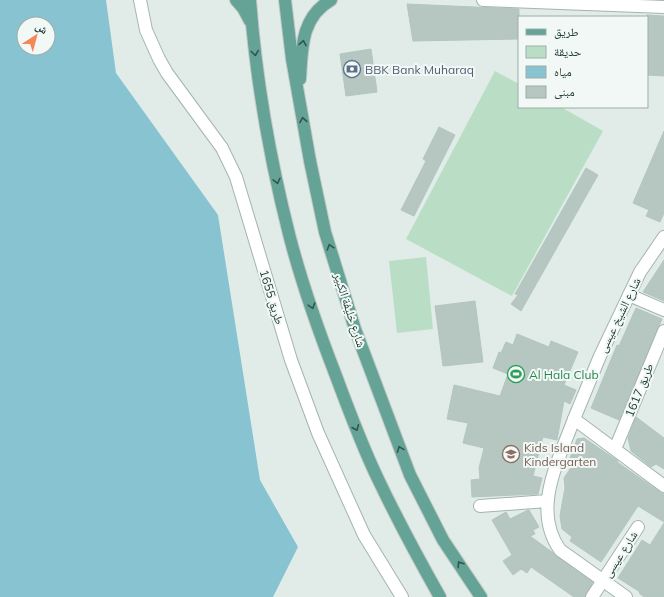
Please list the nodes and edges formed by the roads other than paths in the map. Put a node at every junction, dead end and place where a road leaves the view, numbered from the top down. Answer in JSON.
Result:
{"nodes":[{"id":1,"x":140,"y":0,"type":"edge"},
{"id":2,"x":236,"y":0,"type":"edge"},
{"id":3,"x":250,"y":0,"type":"edge"},
{"id":4,"x":286,"y":0,"type":"edge"},
{"id":5,"x":331,"y":0,"type":"edge"},
{"id":6,"x":493,"y":0,"type":"edge"},
{"id":7,"x":515,"y":1,"type":"edge"},
{"id":8,"x":664,"y":6,"type":"edge"},
{"id":9,"x":252,"y":29,"type":"junction"},
{"id":10,"x":298,"y":96,"type":"junction"},
{"id":11,"x":664,"y":237,"type":"edge"},
{"id":12,"x":629,"y":295,"type":"junction"},
{"id":13,"x":664,"y":310,"type":"edge"},
{"id":14,"x":664,"y":331,"type":"edge"},
{"id":15,"x":574,"y":419,"type":"junction"},
{"id":16,"x":615,"y":449,"type":"junction"},
{"id":17,"x":664,"y":486,"type":"edge"},
{"id":18,"x":547,"y":501,"type":"junction"},
{"id":19,"x":480,"y":506,"type":"dead end"},
{"id":20,"x":638,"y":527,"type":"dead end"},
{"id":21,"x":603,"y":581,"type":"junction"},
{"id":22,"x":402,"y":597,"type":"edge"},
{"id":23,"x":440,"y":597,"type":"edge"},
{"id":24,"x":481,"y":597,"type":"edge"},
{"id":25,"x":592,"y":597,"type":"edge"},
{"id":26,"x":626,"y":597,"type":"edge"}],
"edges":[{"from":1,"to":22,"type":"street","name":"طريق 1655"},
{"from":2,"to":9,"type":"main road"},
{"from":3,"to":9,"type":"main road"},
{"from":4,"to":10,"type":"main road","name":"شارع خليفة الكبير"},
{"from":10,"to":5,"type":"main road","one_way":true},
{"from":6,"to":7,"type":"street"},
{"from":7,"to":8,"type":"street"},
{"from":9,"to":23,"type":"main road","one_way":true},
{"from":24,"to":10,"type":"main road","name":"شارع خليفة الكبير","one_way":true},
{"from":11,"to":12,"type":"street","name":"شارع الشيخ عيسى"},
{"from":12,"to":13,"type":"street"},
{"from":12,"to":15,"type":"street","name":"شارع الشيخ عيسى"},
{"from":14,"to":16,"type":"street","name":"طريق 1617"},
{"from":15,"to":16,"type":"street"},
{"from":15,"to":18,"type":"street","name":"شارع عيسى"},
{"from":16,"to":17,"type":"street"},
{"from":18,"to":19,"type":"street"},
{"from":18,"to":21,"type":"street","name":"شارع عيسى"},
{"from":20,"to":21,"type":"street","name":"شارع عيسى"},
{"from":21,"to":25,"type":"street","name":"شارع عيسى"},
{"from":21,"to":26,"type":"street","name":"شارع عيسى"}]}
